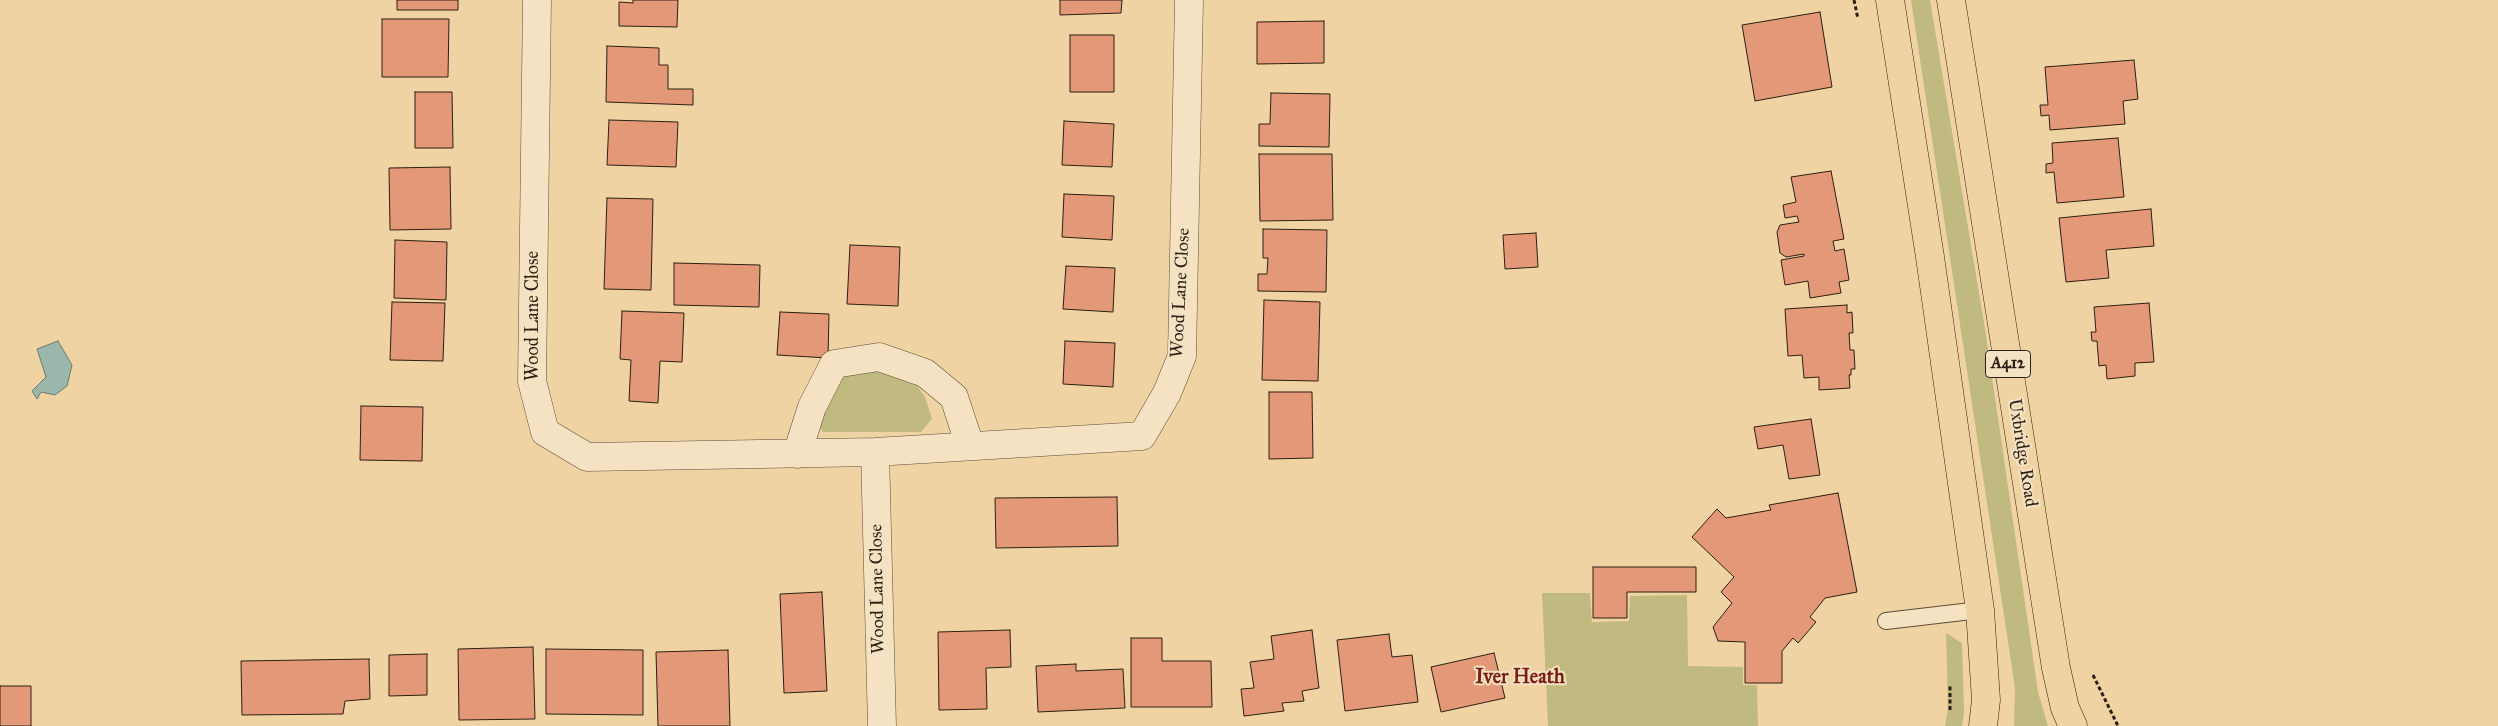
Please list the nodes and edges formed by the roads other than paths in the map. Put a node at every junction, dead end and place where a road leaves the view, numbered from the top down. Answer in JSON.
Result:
{"nodes":[{"id":1,"x":537,"y":0,"type":"edge"},
{"id":2,"x":1189,"y":0,"type":"edge"},
{"id":3,"x":1890,"y":0,"type":"edge"},
{"id":4,"x":1951,"y":0,"type":"edge"},
{"id":5,"x":970,"y":446,"type":"junction"},
{"id":6,"x":875,"y":452,"type":"junction"},
{"id":7,"x":797,"y":454,"type":"junction"},
{"id":8,"x":1980,"y":610,"type":"junction"},
{"id":9,"x":1886,"y":621,"type":"dead end"},
{"id":10,"x":882,"y":726,"type":"edge"},
{"id":11,"x":1983,"y":726,"type":"edge"},
{"id":12,"x":2072,"y":726,"type":"edge"}],
"edges":[{"from":1,"to":7,"type":"street","name":"Wood Lane Close"},
{"from":2,"to":5,"type":"street","name":"Wood Lane Close"},
{"from":3,"to":8,"type":"main road"},
{"from":4,"to":12,"type":"main road","name":"Uxbridge Road","number":"A412"},
{"from":5,"to":6,"type":"street","name":"Wood Lane Close"},
{"from":5,"to":7,"type":"street"},
{"from":6,"to":7,"type":"street","name":"Wood Lane Close"},
{"from":6,"to":10,"type":"street","name":"Wood Lane Close"},
{"from":8,"to":9,"type":"lane"},
{"from":8,"to":11,"type":"main road"}]}
